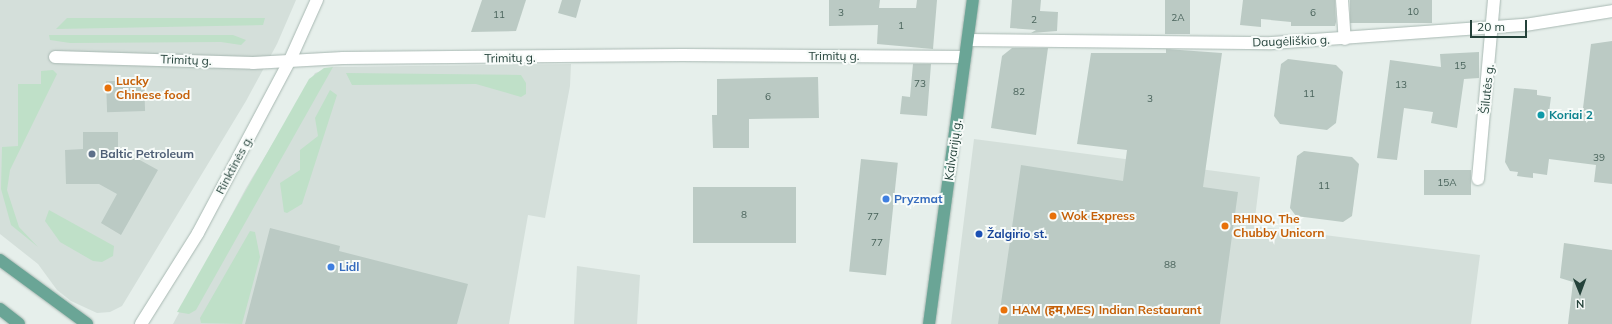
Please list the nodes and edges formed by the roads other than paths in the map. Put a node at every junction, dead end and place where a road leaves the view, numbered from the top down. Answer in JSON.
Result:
{"nodes":[{"id":1,"x":317,"y":0,"type":"edge"},
{"id":2,"x":973,"y":0,"type":"edge"},
{"id":3,"x":1342,"y":0,"type":"edge"},
{"id":4,"x":1494,"y":0,"type":"edge"},
{"id":5,"x":1612,"y":10,"type":"edge"},
{"id":6,"x":1491,"y":28,"type":"junction"},
{"id":7,"x":1345,"y":39,"type":"junction"},
{"id":8,"x":968,"y":40,"type":"junction"},
{"id":9,"x":55,"y":57,"type":"dead end"},
{"id":10,"x":965,"y":57,"type":"junction"},
{"id":11,"x":290,"y":60,"type":"junction"},
{"id":12,"x":1478,"y":178,"type":"dead end"},
{"id":13,"x":0,"y":260,"type":"edge"},
{"id":14,"x":0,"y":309,"type":"edge"},
{"id":15,"x":19,"y":324,"type":"edge"},
{"id":16,"x":87,"y":324,"type":"edge"},
{"id":17,"x":141,"y":324,"type":"edge"},
{"id":18,"x":929,"y":324,"type":"edge"}],
"edges":[{"from":1,"to":11,"type":"street","name":"Rinktinės g."},
{"from":2,"to":8,"type":"main road","name":"Kalvarijų g."},
{"from":3,"to":7,"type":"street"},
{"from":4,"to":6,"type":"street","name":"Šilutės g."},
{"from":5,"to":6,"type":"street","name":"Daugėliškio g."},
{"from":6,"to":7,"type":"street","name":"Daugėliškio g."},
{"from":6,"to":12,"type":"street","name":"Šilutės g."},
{"from":7,"to":8,"type":"street","name":"Daugėliškio g."},
{"from":8,"to":10,"type":"main road","name":"Kalvarijų g."},
{"from":9,"to":11,"type":"street","name":"Trimitų g."},
{"from":10,"to":11,"type":"street","name":"Trimitų g."},
{"from":10,"to":18,"type":"main road","name":"Kalvarijų g."},
{"from":11,"to":17,"type":"street","name":"Rinktinės g."},
{"from":13,"to":16,"type":"main road"},
{"from":14,"to":15,"type":"main road"}]}
